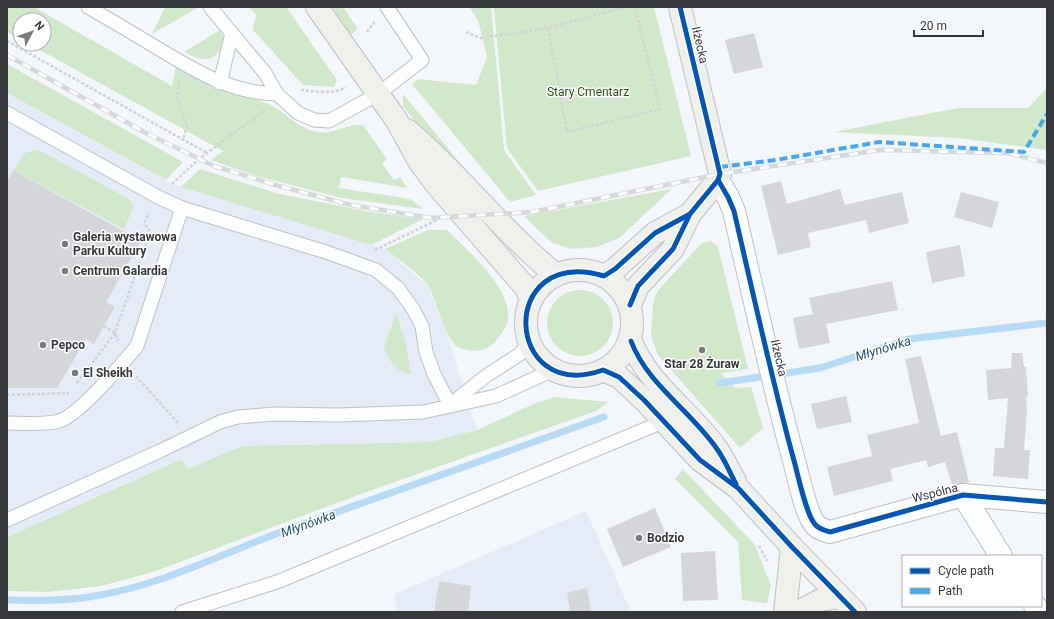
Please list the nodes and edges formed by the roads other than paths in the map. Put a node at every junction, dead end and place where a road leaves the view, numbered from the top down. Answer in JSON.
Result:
{"nodes":[{"id":1,"x":88,"y":7,"type":"edge"},
{"id":2,"x":210,"y":7,"type":"edge"},
{"id":3,"x":317,"y":7,"type":"edge"},
{"id":4,"x":387,"y":7,"type":"edge"},
{"id":5,"x":680,"y":7,"type":"edge"},
{"id":6,"x":232,"y":33,"type":"junction"},
{"id":7,"x":220,"y":83,"type":"junction"},
{"id":8,"x":378,"y":94,"type":"junction"},
{"id":9,"x":279,"y":96,"type":"junction"},
{"id":10,"x":7,"y":113,"type":"edge"},
{"id":11,"x":397,"y":121,"type":"junction"},
{"id":12,"x":718,"y":180,"type":"junction"},
{"id":13,"x":182,"y":208,"type":"junction"},
{"id":14,"x":690,"y":214,"type":"junction"},
{"id":15,"x":556,"y":275,"type":"junction"},
{"id":16,"x":604,"y":276,"type":"junction"},
{"id":17,"x":530,"y":298,"type":"junction"},
{"id":18,"x":630,"y":305,"type":"junction"},
{"id":19,"x":630,"y":341,"type":"junction"},
{"id":20,"x":529,"y":342,"type":"junction"},
{"id":21,"x":603,"y":370,"type":"junction"},
{"id":22,"x":551,"y":371,"type":"junction"},
{"id":23,"x":450,"y":405,"type":"junction"},
{"id":24,"x":665,"y":421,"type":"junction"},
{"id":25,"x":7,"y":423,"type":"edge"},
{"id":26,"x":738,"y":488,"type":"junction"},
{"id":27,"x":963,"y":495,"type":"junction"},
{"id":28,"x":1047,"y":502,"type":"edge"},
{"id":29,"x":7,"y":520,"type":"edge"},
{"id":30,"x":830,"y":532,"type":"joint"},
{"id":31,"x":792,"y":547,"type":"junction"},
{"id":32,"x":1000,"y":555,"type":"edge"},
{"id":33,"x":838,"y":604,"type":"edge"},
{"id":34,"x":182,"y":612,"type":"edge"},
{"id":35,"x":785,"y":612,"type":"edge"},
{"id":36,"x":798,"y":612,"type":"edge"},
{"id":37,"x":854,"y":612,"type":"edge"}],
"edges":[{"from":1,"to":7,"type":"lane"},
{"from":2,"to":6,"type":"lane"},
{"from":3,"to":8,"type":"main road"},
{"from":4,"to":8,"type":"lane"},
{"from":5,"to":12,"type":"main road","name":"Iłżecka"},
{"from":6,"to":7,"type":"lane"},
{"from":6,"to":9,"type":"lane"},
{"from":7,"to":9,"type":"lane"},
{"from":8,"to":9,"type":"lane"},
{"from":8,"to":11,"type":"main road"},
{"from":10,"to":13,"type":"lane"},
{"from":11,"to":15,"type":"main road"},
{"from":11,"to":17,"type":"main road"},
{"from":12,"to":14,"type":"main road"},
{"from":12,"to":30,"type":"street","name":"Iłżecka"},
{"from":13,"to":23,"type":"lane"},
{"from":13,"to":25,"type":"lane"},
{"from":14,"to":16,"type":"main road"},
{"from":14,"to":18,"type":"main road"},
{"from":15,"to":16,"type":"main road"},
{"from":15,"to":17,"type":"main road"},
{"from":16,"to":18,"type":"main road"},
{"from":17,"to":20,"type":"main road"},
{"from":18,"to":19,"type":"main road"},
{"from":19,"to":21,"type":"main road"},
{"from":19,"to":26,"type":"main road"},
{"from":20,"to":22,"type":"main road"},
{"from":20,"to":23,"type":"lane"},
{"from":21,"to":22,"type":"main road"},
{"from":21,"to":24,"type":"main road"},
{"from":22,"to":23,"type":"lane"},
{"from":23,"to":29,"type":"lane"},
{"from":24,"to":26,"type":"main road"},
{"from":24,"to":34,"type":"lane"},
{"from":26,"to":31,"type":"main road"},
{"from":27,"to":28,"type":"street","name":"Wspólna"},
{"from":27,"to":30,"type":"street","name":"Wspólna"},
{"from":27,"to":32,"type":"street"},
{"from":31,"to":33,"type":"main road"},
{"from":31,"to":35,"type":"main road"},
{"from":33,"to":36,"type":"main road"},
{"from":33,"to":37,"type":"main road"}]}
